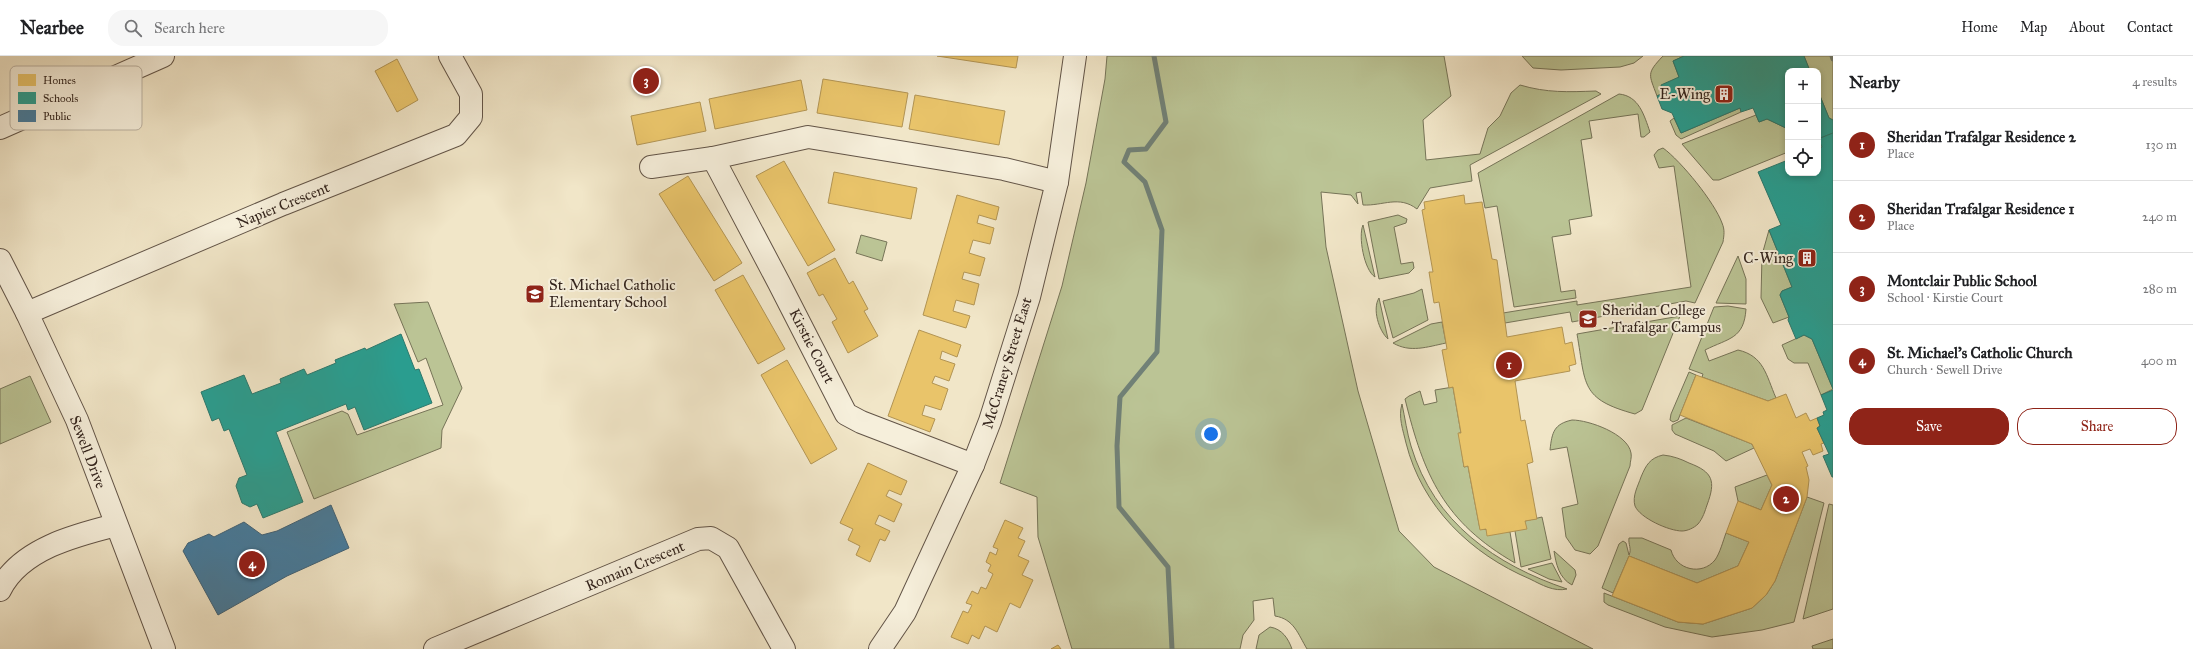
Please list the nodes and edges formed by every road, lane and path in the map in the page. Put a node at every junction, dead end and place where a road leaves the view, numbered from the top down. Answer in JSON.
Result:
{"nodes":[{"id":1,"x":163,"y":56,"type":"edge"},
{"id":2,"x":450,"y":56,"type":"edge"},
{"id":3,"x":1075,"y":56,"type":"edge"},
{"id":4,"x":140,"y":66,"type":"edge"},
{"id":5,"x":10,"y":124,"type":"edge"},
{"id":6,"x":0,"y":128,"type":"edge"},
{"id":7,"x":713,"y":158,"type":"junction"},
{"id":8,"x":651,"y":167,"type":"dead end"},
{"id":9,"x":1056,"y":182,"type":"junction"},
{"id":10,"x":0,"y":260,"type":"edge"},
{"id":11,"x":28,"y":313,"type":"junction"},
{"id":12,"x":973,"y":465,"type":"junction"},
{"id":13,"x":116,"y":525,"type":"junction"},
{"id":14,"x":0,"y":590,"type":"edge"},
{"id":15,"x":164,"y":649,"type":"edge"},
{"id":16,"x":435,"y":649,"type":"edge"},
{"id":17,"x":784,"y":649,"type":"edge"},
{"id":18,"x":880,"y":649,"type":"edge"}],
"edges":[{"from":1,"to":4,"type":"street"},
{"from":2,"to":11,"type":"street","name":"Napier Crescent"},
{"from":3,"to":9,"type":"street","name":"McCraney Street East"},
{"from":5,"to":6,"type":"street"},
{"from":7,"to":8,"type":"street"},
{"from":7,"to":9,"type":"street"},
{"from":7,"to":12,"type":"street","name":"Kirstie Court"},
{"from":9,"to":12,"type":"street","name":"McCraney Street East"},
{"from":10,"to":11,"type":"street","name":"Sewell Drive"},
{"from":11,"to":13,"type":"street","name":"Sewell Drive"},
{"from":12,"to":18,"type":"street","name":"McCraney Street East"},
{"from":13,"to":14,"type":"street"},
{"from":13,"to":15,"type":"street","name":"Sewell Drive"},
{"from":16,"to":17,"type":"street","name":"Romain Crescent"}]}
